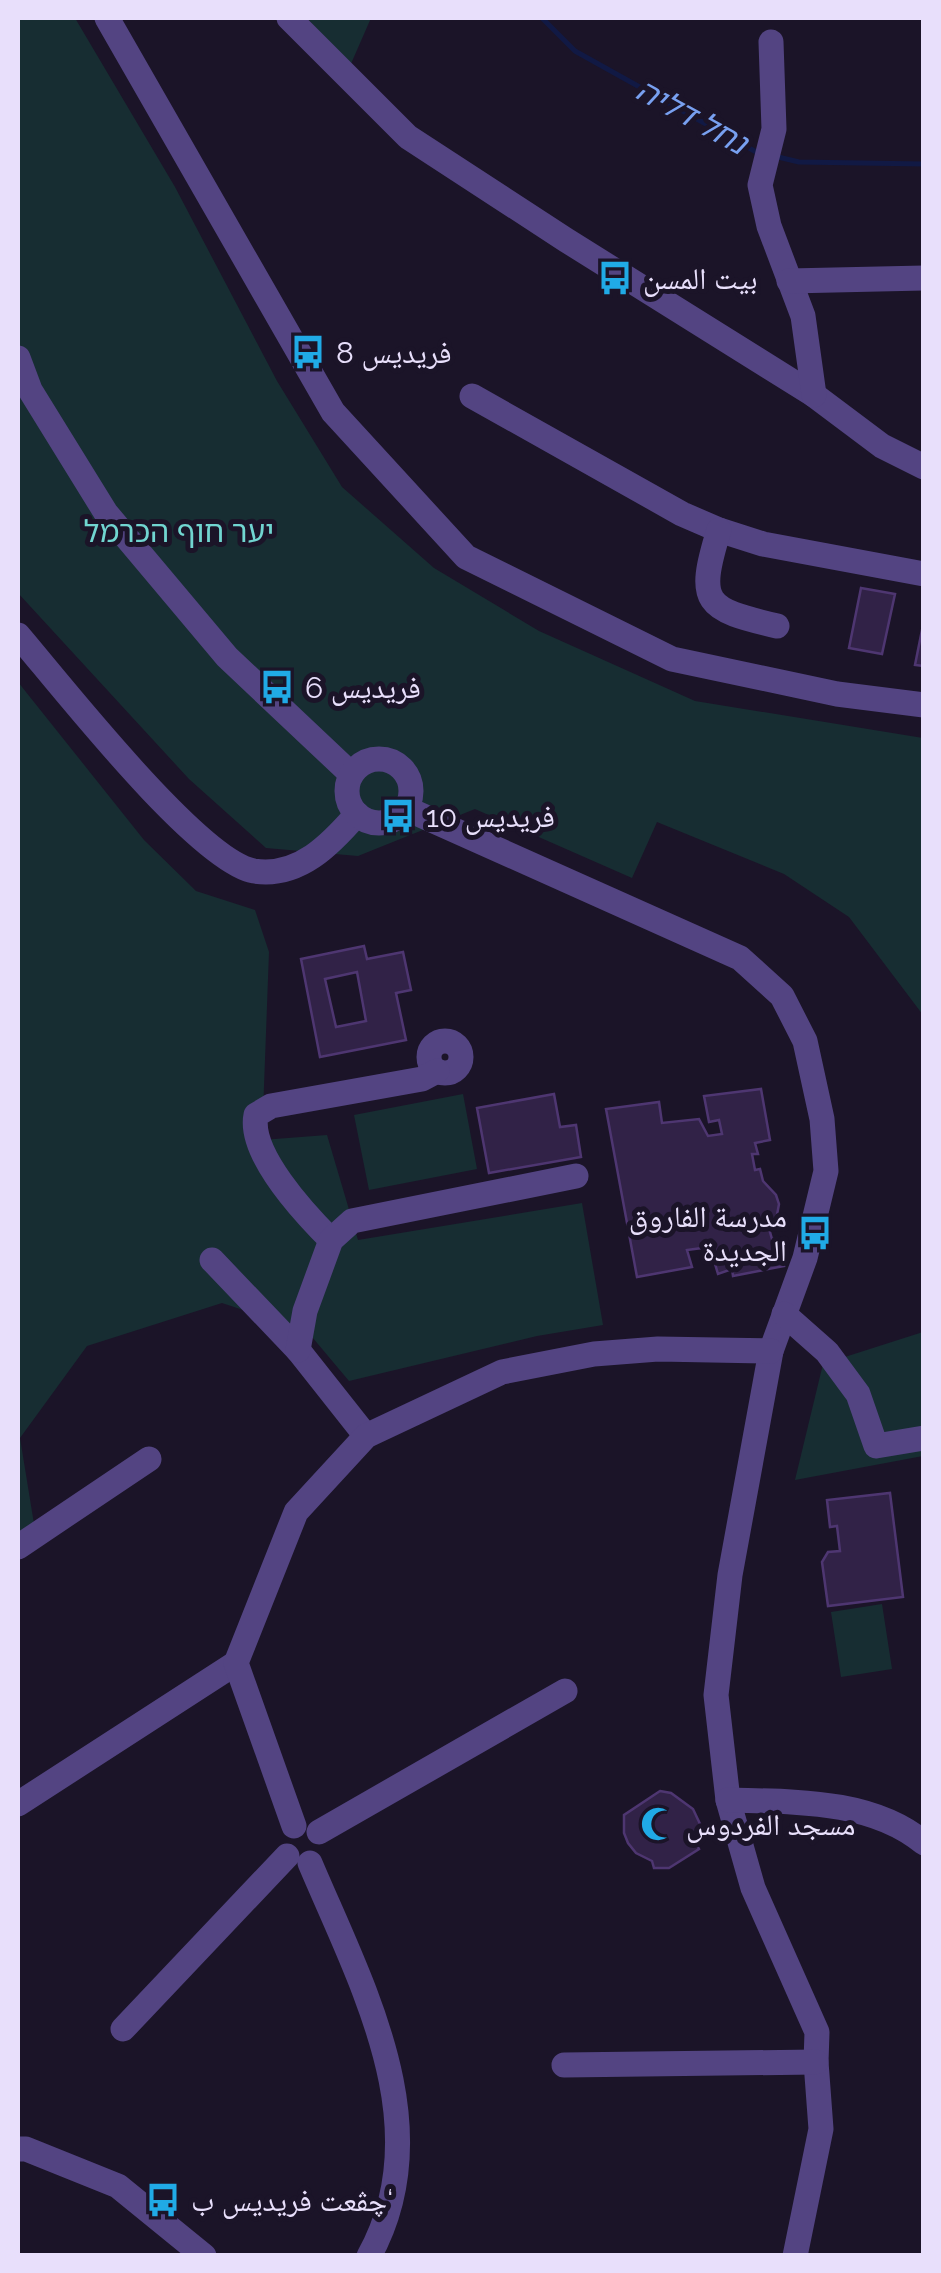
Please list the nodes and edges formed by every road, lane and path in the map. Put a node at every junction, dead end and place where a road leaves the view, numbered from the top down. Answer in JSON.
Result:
{"nodes":[{"id":1,"x":107,"y":18,"type":"edge"},
{"id":2,"x":289,"y":18,"type":"edge"},
{"id":3,"x":771,"y":42,"type":"dead end"},
{"id":4,"x":924,"y":278,"type":"edge"},
{"id":5,"x":789,"y":281,"type":"junction"},
{"id":6,"x":18,"y":358,"type":"edge"},
{"id":7,"x":814,"y":395,"type":"junction"},
{"id":8,"x":472,"y":396,"type":"dead end"},
{"id":9,"x":924,"y":468,"type":"edge"},
{"id":10,"x":719,"y":530,"type":"junction"},
{"id":11,"x":924,"y":574,"type":"edge"},
{"id":12,"x":778,"y":626,"type":"dead end"},
{"id":13,"x":18,"y":635,"type":"edge"},
{"id":14,"x":924,"y":705,"type":"edge"},
{"id":15,"x":351,"y":774,"type":"junction"},
{"id":16,"x":405,"y":808,"type":"junction"},
{"id":17,"x":357,"y":814,"type":"junction"},
{"id":18,"x":437,"y":1070,"type":"dead end"},
{"id":19,"x":576,"y":1176,"type":"dead end"},
{"id":20,"x":331,"y":1240,"type":"junction"},
{"id":21,"x":212,"y":1260,"type":"dead end"},
{"id":22,"x":784,"y":1314,"type":"junction"},
{"id":23,"x":298,"y":1350,"type":"junction"},
{"id":24,"x":772,"y":1352,"type":"junction"},
{"id":25,"x":366,"y":1436,"type":"junction"},
{"id":26,"x":924,"y":1438,"type":"edge"},
{"id":27,"x":149,"y":1458,"type":"dead end"},
{"id":28,"x":18,"y":1547,"type":"edge"},
{"id":29,"x":236,"y":1663,"type":"junction"},
{"id":30,"x":564,"y":1690,"type":"dead end"},
{"id":31,"x":728,"y":1800,"type":"junction"},
{"id":32,"x":18,"y":1804,"type":"edge"},
{"id":33,"x":307,"y":1829,"type":"junction"},
{"id":34,"x":924,"y":1843,"type":"edge"},
{"id":35,"x":299,"y":1859,"type":"junction"},
{"id":36,"x":123,"y":2029,"type":"dead end"},
{"id":37,"x":816,"y":2062,"type":"junction"},
{"id":38,"x":564,"y":2065,"type":"dead end"},
{"id":39,"x":18,"y":2149,"type":"edge"},
{"id":40,"x":204,"y":2256,"type":"edge"},
{"id":41,"x":369,"y":2256,"type":"edge"},
{"id":42,"x":795,"y":2256,"type":"edge"}],
"edges":[{"from":1,"to":14,"type":"street"},
{"from":2,"to":7,"type":"street"},
{"from":3,"to":5,"type":"street"},
{"from":4,"to":5,"type":"street"},
{"from":5,"to":7,"type":"street"},
{"from":6,"to":15,"type":"street"},
{"from":7,"to":9,"type":"street"},
{"from":8,"to":10,"type":"street"},
{"from":10,"to":11,"type":"street"},
{"from":10,"to":12,"type":"street"},
{"from":13,"to":17,"type":"street"},
{"from":15,"to":16,"type":"street"},
{"from":15,"to":17,"type":"street"},
{"from":16,"to":17,"type":"street"},
{"from":16,"to":22,"type":"street"},
{"from":18,"to":20,"type":"street"},
{"from":19,"to":20,"type":"street"},
{"from":20,"to":23,"type":"street"},
{"from":21,"to":23,"type":"street"},
{"from":22,"to":24,"type":"street"},
{"from":22,"to":26,"type":"street"},
{"from":23,"to":25,"type":"street"},
{"from":24,"to":25,"type":"street"},
{"from":24,"to":31,"type":"street"},
{"from":25,"to":29,"type":"street"},
{"from":27,"to":28,"type":"street"},
{"from":29,"to":32,"type":"street"},
{"from":29,"to":33,"type":"street"},
{"from":30,"to":33,"type":"street"},
{"from":31,"to":34,"type":"street"},
{"from":31,"to":37,"type":"street"},
{"from":33,"to":35,"type":"street"},
{"from":33,"to":35,"type":"street"},
{"from":35,"to":36,"type":"street"},
{"from":35,"to":41,"type":"street"},
{"from":37,"to":38,"type":"street"},
{"from":37,"to":42,"type":"street"},
{"from":39,"to":40,"type":"street"}]}
